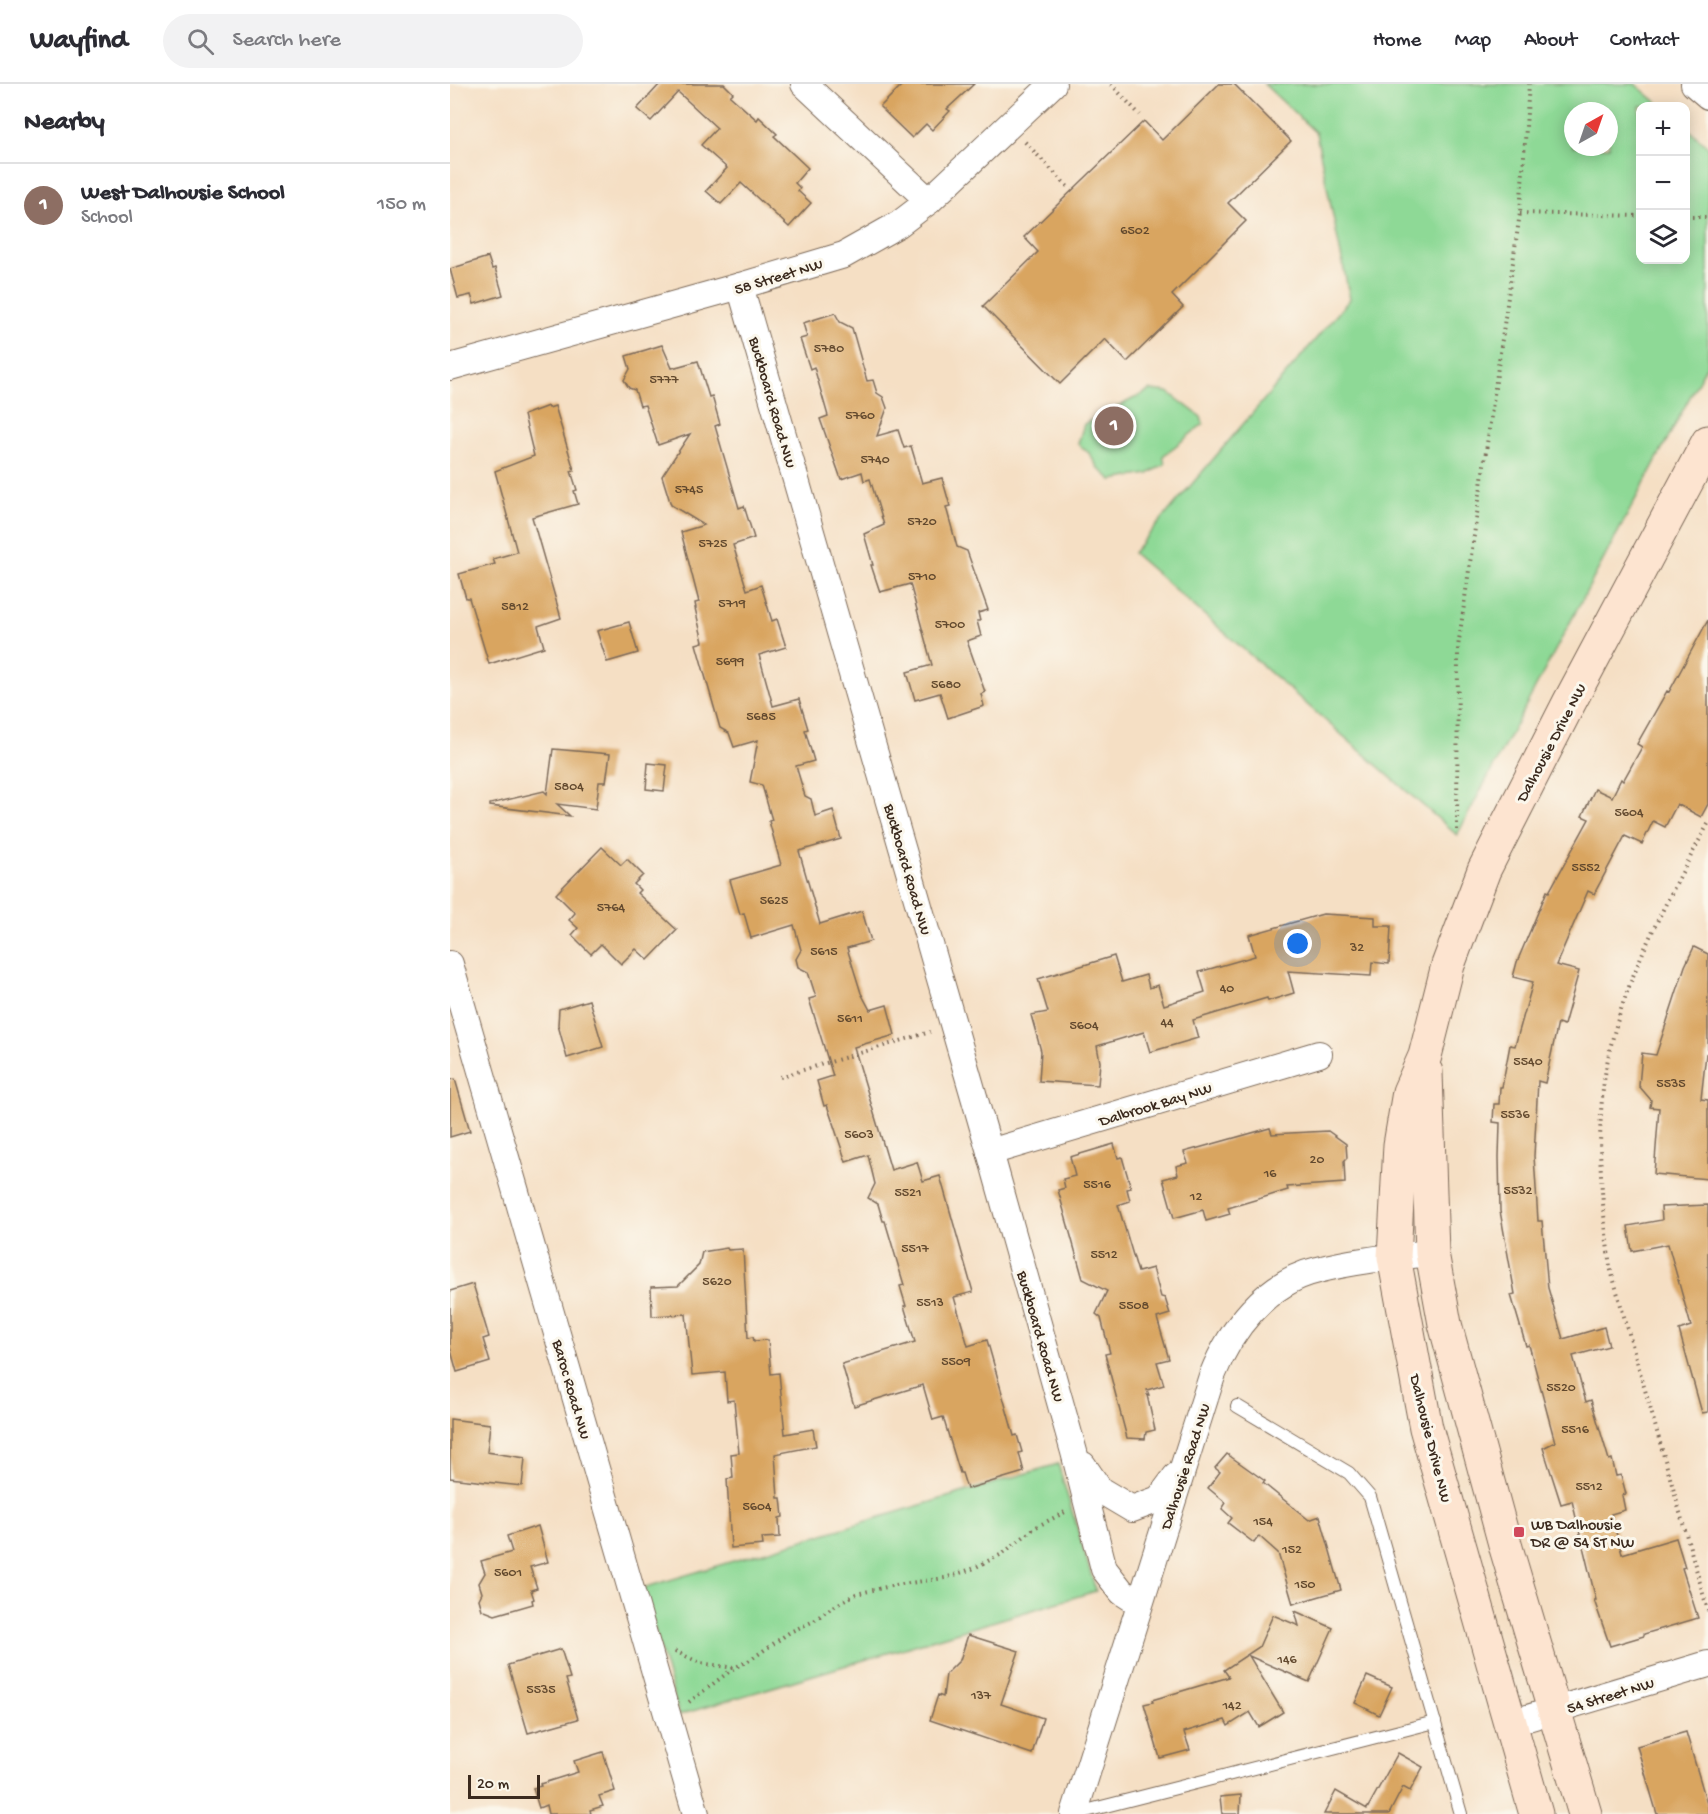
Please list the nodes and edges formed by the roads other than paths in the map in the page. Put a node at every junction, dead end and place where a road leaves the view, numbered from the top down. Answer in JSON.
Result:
{"nodes":[{"id":1,"x":1053,"y":84,"type":"edge"},
{"id":2,"x":1694,"y":84,"type":"edge"},
{"id":3,"x":812,"y":86,"type":"edge"},
{"id":4,"x":1708,"y":96,"type":"edge"},
{"id":5,"x":929,"y":201,"type":"junction"},
{"id":6,"x":740,"y":286,"type":"junction"},
{"id":7,"x":450,"y":367,"type":"edge"},
{"id":8,"x":1708,"y":442,"type":"edge"},
{"id":9,"x":450,"y":964,"type":"edge"},
{"id":10,"x":1319,"y":1054,"type":"dead end"},
{"id":11,"x":1425,"y":1056,"type":"junction"},
{"id":12,"x":990,"y":1152,"type":"junction"},
{"id":13,"x":1432,"y":1252,"type":"junction"},
{"id":14,"x":1394,"y":1257,"type":"junction"},
{"id":15,"x":1237,"y":1406,"type":"dead end"},
{"id":16,"x":1074,"y":1452,"type":"junction"},
{"id":17,"x":1184,"y":1465,"type":"junction"},
{"id":18,"x":1139,"y":1603,"type":"junction"},
{"id":19,"x":1708,"y":1664,"type":"edge"},
{"id":20,"x":1555,"y":1710,"type":"junction"},
{"id":21,"x":1435,"y":1722,"type":"junction"},
{"id":22,"x":1511,"y":1723,"type":"junction"},
{"id":23,"x":696,"y":1814,"type":"edge"},
{"id":24,"x":1074,"y":1814,"type":"edge"},
{"id":25,"x":1461,"y":1814,"type":"edge"},
{"id":26,"x":1536,"y":1814,"type":"edge"},
{"id":27,"x":1585,"y":1814,"type":"edge"}],
"edges":[{"from":1,"to":5,"type":"street","name":"58 Street NW"},
{"from":2,"to":4,"type":"street"},
{"from":3,"to":5,"type":"street"},
{"from":5,"to":6,"type":"street","name":"58 Street NW"},
{"from":6,"to":7,"type":"street","name":"58 Street NW"},
{"from":6,"to":12,"type":"street","name":"Buckboard Road NW"},
{"from":8,"to":11,"type":"street","name":"Dalhousie Drive NW"},
{"from":9,"to":23,"type":"street","name":"Baroc Road NW"},
{"from":10,"to":12,"type":"street","name":"Dalbrook Bay NW"},
{"from":11,"to":13,"type":"street","name":"Dalhousie Drive NW"},
{"from":11,"to":14,"type":"street","name":"Dalhousie Drive NW"},
{"from":12,"to":16,"type":"street","name":"Buckboard Road NW"},
{"from":13,"to":14,"type":"street","name":"Dalhousie Road NW"},
{"from":13,"to":20,"type":"street","name":"Dalhousie Drive NW"},
{"from":14,"to":17,"type":"street","name":"Dalhousie Road NW"},
{"from":14,"to":22,"type":"street","name":"Dalhousie Drive NW"},
{"from":15,"to":21,"type":"lane"},
{"from":16,"to":17,"type":"street","name":"Buckboard Road NW"},
{"from":16,"to":18,"type":"street","name":"Buckboard Road NW"},
{"from":17,"to":18,"type":"street","name":"Dalhousie Road NW"},
{"from":18,"to":24,"type":"street","name":"Dalhousie Road NW"},
{"from":19,"to":20,"type":"street","name":"54 Street NW"},
{"from":20,"to":22,"type":"street","name":"54 Street NW"},
{"from":20,"to":27,"type":"street","name":"Dalhousie Drive NW"},
{"from":21,"to":24,"type":"lane"},
{"from":21,"to":25,"type":"lane"},
{"from":22,"to":26,"type":"street","name":"Dalhousie Drive NW"}]}
